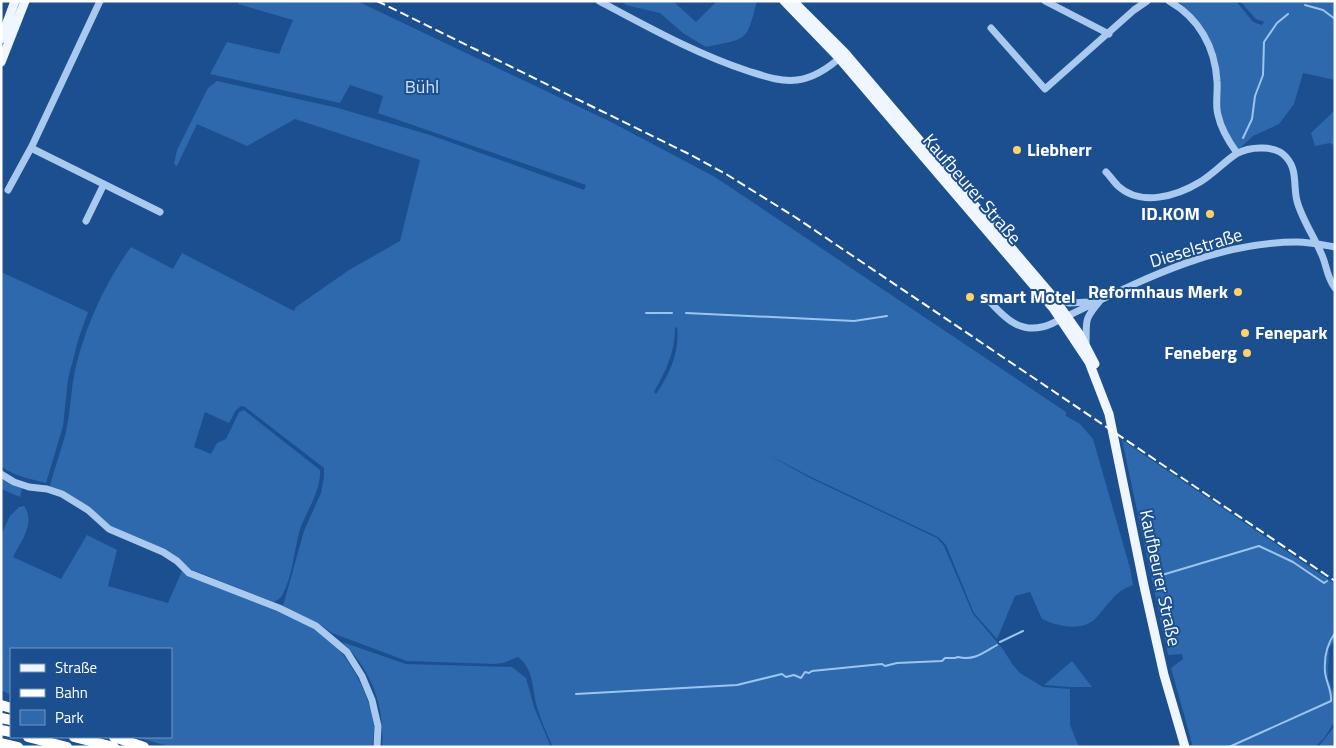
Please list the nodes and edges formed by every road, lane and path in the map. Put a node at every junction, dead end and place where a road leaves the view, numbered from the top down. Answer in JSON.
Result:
{"nodes":[{"id":1,"x":15,"y":1,"type":"edge"},
{"id":2,"x":25,"y":1,"type":"edge"},
{"id":3,"x":100,"y":1,"type":"edge"},
{"id":4,"x":600,"y":1,"type":"edge"},
{"id":5,"x":784,"y":1,"type":"edge"},
{"id":6,"x":793,"y":1,"type":"edge"},
{"id":7,"x":1045,"y":1,"type":"edge"},
{"id":8,"x":1147,"y":1,"type":"edge"},
{"id":9,"x":1170,"y":1,"type":"edge"},
{"id":10,"x":991,"y":28,"type":"dead end"},
{"id":11,"x":1109,"y":34,"type":"junction"},
{"id":12,"x":4,"y":42,"type":"edge"},
{"id":13,"x":842,"y":56,"type":"junction"},
{"id":14,"x":2,"y":60,"type":"edge"},
{"id":15,"x":31,"y":148,"type":"junction"},
{"id":16,"x":1238,"y":153,"type":"junction"},
{"id":17,"x":1106,"y":172,"type":"dead end"},
{"id":18,"x":104,"y":184,"type":"junction"},
{"id":19,"x":8,"y":190,"type":"dead end"},
{"id":20,"x":160,"y":212,"type":"dead end"},
{"id":21,"x":86,"y":221,"type":"dead end"},
{"id":22,"x":1317,"y":244,"type":"junction"},
{"id":23,"x":1335,"y":247,"type":"edge"},
{"id":24,"x":1335,"y":288,"type":"edge"},
{"id":25,"x":985,"y":296,"type":"dead end"},
{"id":26,"x":1054,"y":298,"type":"junction"},
{"id":27,"x":1101,"y":300,"type":"junction"},
{"id":28,"x":1064,"y":317,"type":"junction"},
{"id":29,"x":1086,"y":344,"type":"junction"},
{"id":30,"x":1109,"y":414,"type":"junction"},
{"id":31,"x":1,"y":474,"type":"edge"},
{"id":32,"x":32,"y":738,"type":"edge"},
{"id":33,"x":78,"y":738,"type":"edge"},
{"id":34,"x":117,"y":738,"type":"edge"},
{"id":35,"x":1,"y":743,"type":"edge"},
{"id":36,"x":18,"y":747,"type":"edge"},
{"id":37,"x":67,"y":747,"type":"edge"},
{"id":38,"x":114,"y":747,"type":"edge"},
{"id":39,"x":144,"y":747,"type":"edge"},
{"id":40,"x":377,"y":747,"type":"edge"},
{"id":41,"x":1184,"y":747,"type":"edge"}],
"edges":[{"from":1,"to":12,"type":"main road"},
{"from":2,"to":12,"type":"main road"},
{"from":3,"to":15,"type":"street"},
{"from":4,"to":13,"type":"street"},
{"from":5,"to":13,"type":"main road","name":"Kaufbeurer Straße"},
{"from":6,"to":13,"type":"main road","name":"Kaufbeurer Straße"},
{"from":7,"to":11,"type":"street"},
{"from":8,"to":11,"type":"street"},
{"from":9,"to":16,"type":"street"},
{"from":10,"to":11,"type":"street"},
{"from":12,"to":14,"type":"main road"},
{"from":13,"to":26,"type":"main road","name":"Kaufbeurer Straße"},
{"from":13,"to":28,"type":"main road","name":"Kaufbeurer Straße"},
{"from":15,"to":18,"type":"street"},
{"from":15,"to":19,"type":"street"},
{"from":16,"to":17,"type":"street"},
{"from":16,"to":22,"type":"street"},
{"from":18,"to":20,"type":"street"},
{"from":18,"to":21,"type":"street"},
{"from":22,"to":23,"type":"street","name":"Dieselstraße"},
{"from":22,"to":24,"type":"street"},
{"from":22,"to":27,"type":"street","name":"Dieselstraße"},
{"from":25,"to":28,"type":"street","name":"Dieselstraße"},
{"from":26,"to":27,"type":"street","name":"Dieselstraße"},
{"from":26,"to":28,"type":"main road","name":"Kaufbeurer Straße"},
{"from":27,"to":28,"type":"street","name":"Dieselstraße"},
{"from":27,"to":29,"type":"street","name":"Dieselstraße"},
{"from":28,"to":29,"type":"main road","name":"Kaufbeurer Straße"},
{"from":28,"to":30,"type":"main road","name":"Kaufbeurer Straße"},
{"from":29,"to":30,"type":"main road","name":"Kaufbeurer Straße"},
{"from":30,"to":41,"type":"main road","name":"Kaufbeurer Straße"},
{"from":31,"to":40,"type":"street"},
{"from":32,"to":37,"type":"highway"},
{"from":33,"to":38,"type":"highway"},
{"from":34,"to":39,"type":"highway"},
{"from":35,"to":36,"type":"highway"}]}
